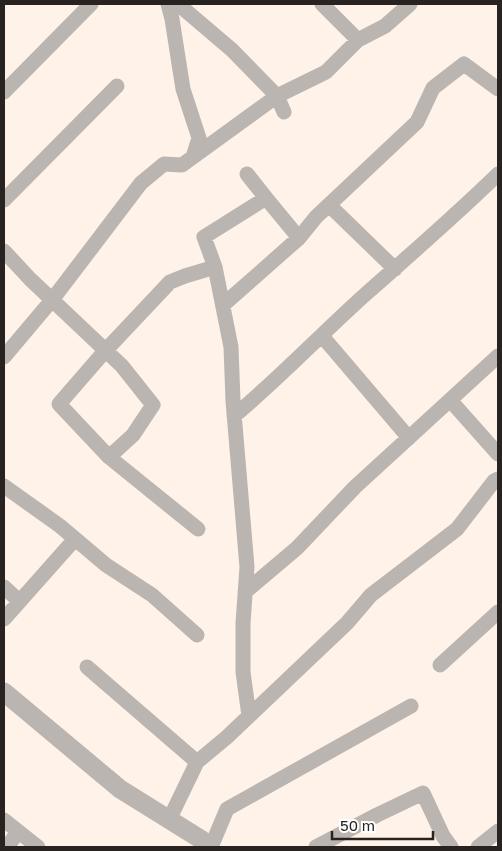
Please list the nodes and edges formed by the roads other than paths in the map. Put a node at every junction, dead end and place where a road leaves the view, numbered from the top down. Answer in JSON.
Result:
{"nodes":[{"id":1,"x":91,"y":4,"type":"edge"},
{"id":2,"x":168,"y":4,"type":"edge"},
{"id":3,"x":178,"y":4,"type":"edge"},
{"id":4,"x":322,"y":4,"type":"edge"},
{"id":5,"x":410,"y":4,"type":"edge"},
{"id":6,"x":358,"y":40,"type":"junction"},
{"id":7,"x":117,"y":86,"type":"dead end"},
{"id":8,"x":498,"y":89,"type":"edge"},
{"id":9,"x":4,"y":92,"type":"edge"},
{"id":10,"x":277,"y":96,"type":"junction"},
{"id":11,"x":284,"y":112,"type":"dead end"},
{"id":12,"x":193,"y":158,"type":"junction"},
{"id":13,"x":247,"y":174,"type":"dead end"},
{"id":14,"x":498,"y":174,"type":"edge"},
{"id":15,"x":266,"y":198,"type":"junction"},
{"id":16,"x":4,"y":200,"type":"edge"},
{"id":17,"x":329,"y":205,"type":"junction"},
{"id":18,"x":299,"y":238,"type":"junction"},
{"id":19,"x":4,"y":251,"type":"edge"},
{"id":20,"x":216,"y":267,"type":"junction"},
{"id":21,"x":395,"y":269,"type":"junction"},
{"id":22,"x":52,"y":300,"type":"junction"},
{"id":23,"x":223,"y":305,"type":"junction"},
{"id":24,"x":322,"y":336,"type":"junction"},
{"id":25,"x":106,"y":351,"type":"junction"},
{"id":26,"x":498,"y":356,"type":"edge"},
{"id":27,"x":4,"y":357,"type":"edge"},
{"id":28,"x":450,"y":400,"type":"junction"},
{"id":29,"x":234,"y":416,"type":"junction"},
{"id":30,"x":409,"y":438,"type":"junction"},
{"id":31,"x":498,"y":454,"type":"edge"},
{"id":32,"x":109,"y":457,"type":"junction"},
{"id":33,"x":498,"y":479,"type":"edge"},
{"id":34,"x":4,"y":486,"type":"edge"},
{"id":35,"x":198,"y":529,"type":"dead end"},
{"id":36,"x":75,"y":539,"type":"junction"},
{"id":37,"x":4,"y":587,"type":"edge"},
{"id":38,"x":245,"y":592,"type":"junction"},
{"id":39,"x":19,"y":602,"type":"junction"},
{"id":40,"x":498,"y":612,"type":"edge"},
{"id":41,"x":4,"y":619,"type":"edge"},
{"id":42,"x":197,"y":634,"type":"dead end"},
{"id":43,"x":440,"y":665,"type":"dead end"},
{"id":44,"x":87,"y":667,"type":"dead end"},
{"id":45,"x":4,"y":692,"type":"edge"},
{"id":46,"x":411,"y":706,"type":"dead end"},
{"id":47,"x":249,"y":716,"type":"junction"},
{"id":48,"x":197,"y":762,"type":"junction"},
{"id":49,"x":4,"y":820,"type":"edge"},
{"id":50,"x":169,"y":820,"type":"junction"},
{"id":51,"x":498,"y":831,"type":"edge"},
{"id":52,"x":18,"y":832,"type":"junction"},
{"id":53,"x":7,"y":847,"type":"edge"},
{"id":54,"x":38,"y":847,"type":"edge"},
{"id":55,"x":204,"y":847,"type":"edge"},
{"id":56,"x":211,"y":847,"type":"edge"},
{"id":57,"x":316,"y":847,"type":"edge"},
{"id":58,"x":451,"y":847,"type":"edge"},
{"id":59,"x":478,"y":847,"type":"edge"}],
"edges":[{"from":1,"to":9,"type":"street"},
{"from":2,"to":12,"type":"street"},
{"from":3,"to":10,"type":"street"},
{"from":4,"to":6,"type":"street"},
{"from":5,"to":6,"type":"street"},
{"from":6,"to":10,"type":"street"},
{"from":7,"to":16,"type":"street"},
{"from":8,"to":17,"type":"street"},
{"from":10,"to":11,"type":"street"},
{"from":10,"to":12,"type":"street"},
{"from":12,"to":22,"type":"street"},
{"from":13,"to":15,"type":"street"},
{"from":14,"to":21,"type":"street"},
{"from":15,"to":18,"type":"street"},
{"from":15,"to":20,"type":"street"},
{"from":17,"to":18,"type":"street"},
{"from":17,"to":21,"type":"street"},
{"from":18,"to":23,"type":"street"},
{"from":19,"to":22,"type":"street"},
{"from":20,"to":23,"type":"street"},
{"from":20,"to":25,"type":"street"},
{"from":21,"to":24,"type":"street"},
{"from":22,"to":25,"type":"street"},
{"from":22,"to":27,"type":"street"},
{"from":23,"to":29,"type":"street"},
{"from":24,"to":29,"type":"street"},
{"from":24,"to":30,"type":"street"},
{"from":25,"to":32,"type":"street"},
{"from":25,"to":32,"type":"street"},
{"from":26,"to":28,"type":"street"},
{"from":28,"to":30,"type":"street"},
{"from":28,"to":31,"type":"street"},
{"from":29,"to":38,"type":"street"},
{"from":30,"to":38,"type":"street"},
{"from":32,"to":35,"type":"street"},
{"from":33,"to":47,"type":"street"},
{"from":34,"to":36,"type":"street"},
{"from":36,"to":39,"type":"street"},
{"from":36,"to":42,"type":"street"},
{"from":37,"to":39,"type":"street"},
{"from":38,"to":47,"type":"street"},
{"from":39,"to":41,"type":"street"},
{"from":40,"to":43,"type":"street"},
{"from":44,"to":48,"type":"street"},
{"from":45,"to":50,"type":"street"},
{"from":46,"to":56,"type":"street"},
{"from":47,"to":48,"type":"street"},
{"from":48,"to":50,"type":"street"},
{"from":49,"to":52,"type":"street"},
{"from":50,"to":55,"type":"street"},
{"from":51,"to":59,"type":"street"},
{"from":52,"to":53,"type":"street"},
{"from":52,"to":54,"type":"street"},
{"from":57,"to":58,"type":"street"}]}
